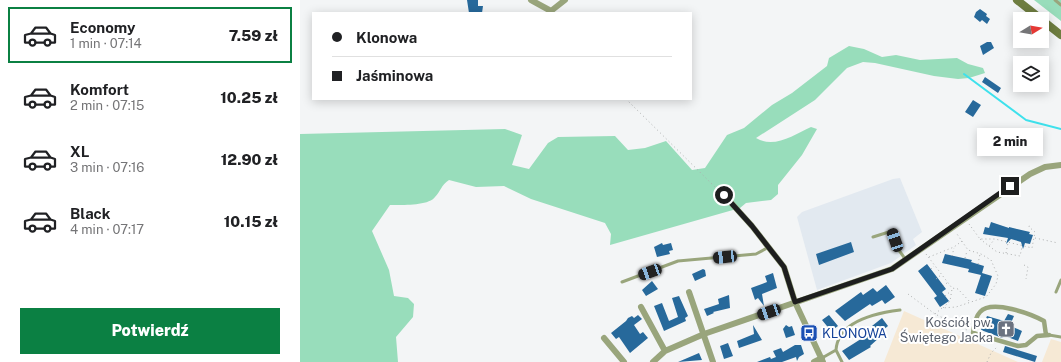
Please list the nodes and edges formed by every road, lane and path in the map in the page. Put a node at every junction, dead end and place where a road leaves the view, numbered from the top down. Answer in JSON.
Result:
{"nodes":[{"id":1,"x":531,"y":0,"type":"edge"},
{"id":2,"x":566,"y":0,"type":"edge"},
{"id":3,"x":1017,"y":0,"type":"edge"},
{"id":4,"x":1055,"y":0,"type":"edge"},
{"id":5,"x":1061,"y":5,"type":"edge"},
{"id":6,"x":1031,"y":12,"type":"edge"},
{"id":7,"x":1049,"y":26,"type":"edge"},
{"id":8,"x":1058,"y":33,"type":"edge"},
{"id":9,"x":627,"y":100,"type":"edge"},
{"id":10,"x":1061,"y":165,"type":"edge"},
{"id":11,"x":724,"y":195,"type":"joint"},
{"id":12,"x":968,"y":223,"type":"dead end"},
{"id":13,"x":1030,"y":223,"type":"dead end"},
{"id":14,"x":957,"y":234,"type":"dead end"},
{"id":15,"x":873,"y":237,"type":"dead end"},
{"id":16,"x":1034,"y":238,"type":"junction"},
{"id":17,"x":980,"y":239,"type":"junction"},
{"id":18,"x":995,"y":239,"type":"junction"},
{"id":19,"x":962,"y":241,"type":"junction"},
{"id":20,"x":1008,"y":243,"type":"junction"},
{"id":21,"x":1058,"y":243,"type":"dead end"},
{"id":22,"x":989,"y":246,"type":"junction"},
{"id":23,"x":1022,"y":246,"type":"junction"},
{"id":24,"x":769,"y":247,"type":"junction"},
{"id":25,"x":954,"y":247,"type":"junction"},
{"id":26,"x":922,"y":249,"type":"junction"},
{"id":27,"x":968,"y":250,"type":"junction"},
{"id":28,"x":981,"y":254,"type":"junction"},
{"id":29,"x":1006,"y":254,"type":"junction"},
{"id":30,"x":952,"y":256,"type":"dead end"},
{"id":31,"x":928,"y":258,"type":"junction"},
{"id":32,"x":965,"y":258,"type":"dead end"},
{"id":33,"x":906,"y":260,"type":"junction"},
{"id":34,"x":978,"y":264,"type":"dead end"},
{"id":35,"x":1024,"y":265,"type":"dead end"},
{"id":36,"x":935,"y":266,"type":"junction"},
{"id":37,"x":931,"y":269,"type":"dead end"},
{"id":38,"x":941,"y":274,"type":"junction"},
{"id":39,"x":936,"y":279,"type":"dead end"},
{"id":40,"x":1026,"y":279,"type":"dead end"},
{"id":41,"x":1061,"y":280,"type":"edge"},
{"id":42,"x":622,"y":282,"type":"dead end"},
{"id":43,"x":948,"y":282,"type":"junction"},
{"id":44,"x":944,"y":286,"type":"dead end"},
{"id":45,"x":952,"y":289,"type":"junction"},
{"id":46,"x":689,"y":292,"type":"dead end"},
{"id":47,"x":1056,"y":292,"type":"dead end"},
{"id":48,"x":908,"y":294,"type":"dead end"},
{"id":49,"x":945,"y":296,"type":"dead end"},
{"id":50,"x":795,"y":302,"type":"junction"},
{"id":51,"x":970,"y":302,"type":"junction"},
{"id":52,"x":641,"y":307,"type":"dead end"},
{"id":53,"x":942,"y":308,"type":"junction"},
{"id":54,"x":900,"y":310,"type":"dead end"},
{"id":55,"x":935,"y":314,"type":"junction"},
{"id":56,"x":973,"y":333,"type":"junction"},
{"id":57,"x":704,"y":334,"type":"junction"},
{"id":58,"x":1047,"y":335,"type":"junction"},
{"id":59,"x":1061,"y":336,"type":"edge"},
{"id":60,"x":604,"y":338,"type":"dead end"},
{"id":61,"x":994,"y":349,"type":"dead end"},
{"id":62,"x":836,"y":350,"type":"junction"},
{"id":63,"x":665,"y":352,"type":"junction"},
{"id":64,"x":822,"y":360,"type":"edge"},
{"id":65,"x":624,"y":362,"type":"edge"},
{"id":66,"x":653,"y":362,"type":"edge"},
{"id":67,"x":713,"y":362,"type":"edge"},
{"id":68,"x":814,"y":362,"type":"edge"},
{"id":69,"x":842,"y":362,"type":"edge"},
{"id":70,"x":987,"y":362,"type":"edge"}],
"edges":[{"from":1,"to":2,"type":"street"},
{"from":3,"to":6,"type":"main road"},
{"from":4,"to":5,"type":"lane"},
{"from":7,"to":8,"type":"main road"},
{"from":9,"to":11,"type":"path"},
{"from":10,"to":26,"type":"street"},
{"from":11,"to":24,"type":"street"},
{"from":12,"to":17,"type":"path"},
{"from":13,"to":16,"type":"path"},
{"from":14,"to":19,"type":"path"},
{"from":15,"to":33,"type":"lane"},
{"from":16,"to":21,"type":"path"},
{"from":16,"to":23,"type":"path"},
{"from":17,"to":18,"type":"path"},
{"from":17,"to":22,"type":"path"},
{"from":18,"to":20,"type":"path"},
{"from":18,"to":22,"type":"path"},
{"from":19,"to":25,"type":"path"},
{"from":19,"to":27,"type":"path"},
{"from":20,"to":23,"type":"path"},
{"from":20,"to":29,"type":"path"},
{"from":22,"to":29,"type":"path"},
{"from":23,"to":29,"type":"path"},
{"from":24,"to":42,"type":"lane"},
{"from":24,"to":50,"type":"street"},
{"from":25,"to":30,"type":"path"},
{"from":25,"to":31,"type":"path"},
{"from":26,"to":31,"type":"path"},
{"from":26,"to":33,"type":"street"},
{"from":27,"to":28,"type":"path"},
{"from":27,"to":32,"type":"path"},
{"from":28,"to":34,"type":"path"},
{"from":28,"to":51,"type":"path"},
{"from":31,"to":36,"type":"path"},
{"from":33,"to":50,"type":"street"},
{"from":35,"to":40,"type":"path"},
{"from":36,"to":37,"type":"path"},
{"from":36,"to":38,"type":"path"},
{"from":38,"to":39,"type":"path"},
{"from":38,"to":43,"type":"path"},
{"from":41,"to":47,"type":"lane"},
{"from":43,"to":44,"type":"path"},
{"from":43,"to":45,"type":"path"},
{"from":45,"to":49,"type":"path"},
{"from":45,"to":51,"type":"path"},
{"from":45,"to":53,"type":"path"},
{"from":46,"to":57,"type":"street"},
{"from":48,"to":55,"type":"path"},
{"from":50,"to":57,"type":"street"},
{"from":50,"to":64,"type":"street"},
{"from":51,"to":53,"type":"path"},
{"from":52,"to":63,"type":"street"},
{"from":53,"to":55,"type":"path"},
{"from":54,"to":62,"type":"lane"},
{"from":55,"to":56,"type":"path"},
{"from":56,"to":58,"type":"street"},
{"from":56,"to":58,"type":"street"},
{"from":57,"to":63,"type":"street"},
{"from":57,"to":67,"type":"street"},
{"from":58,"to":59,"type":"lane"},
{"from":60,"to":65,"type":"street"},
{"from":61,"to":70,"type":"path"},
{"from":62,"to":64,"type":"lane"},
{"from":62,"to":69,"type":"lane"},
{"from":63,"to":66,"type":"street"},
{"from":64,"to":68,"type":"street"}]}
